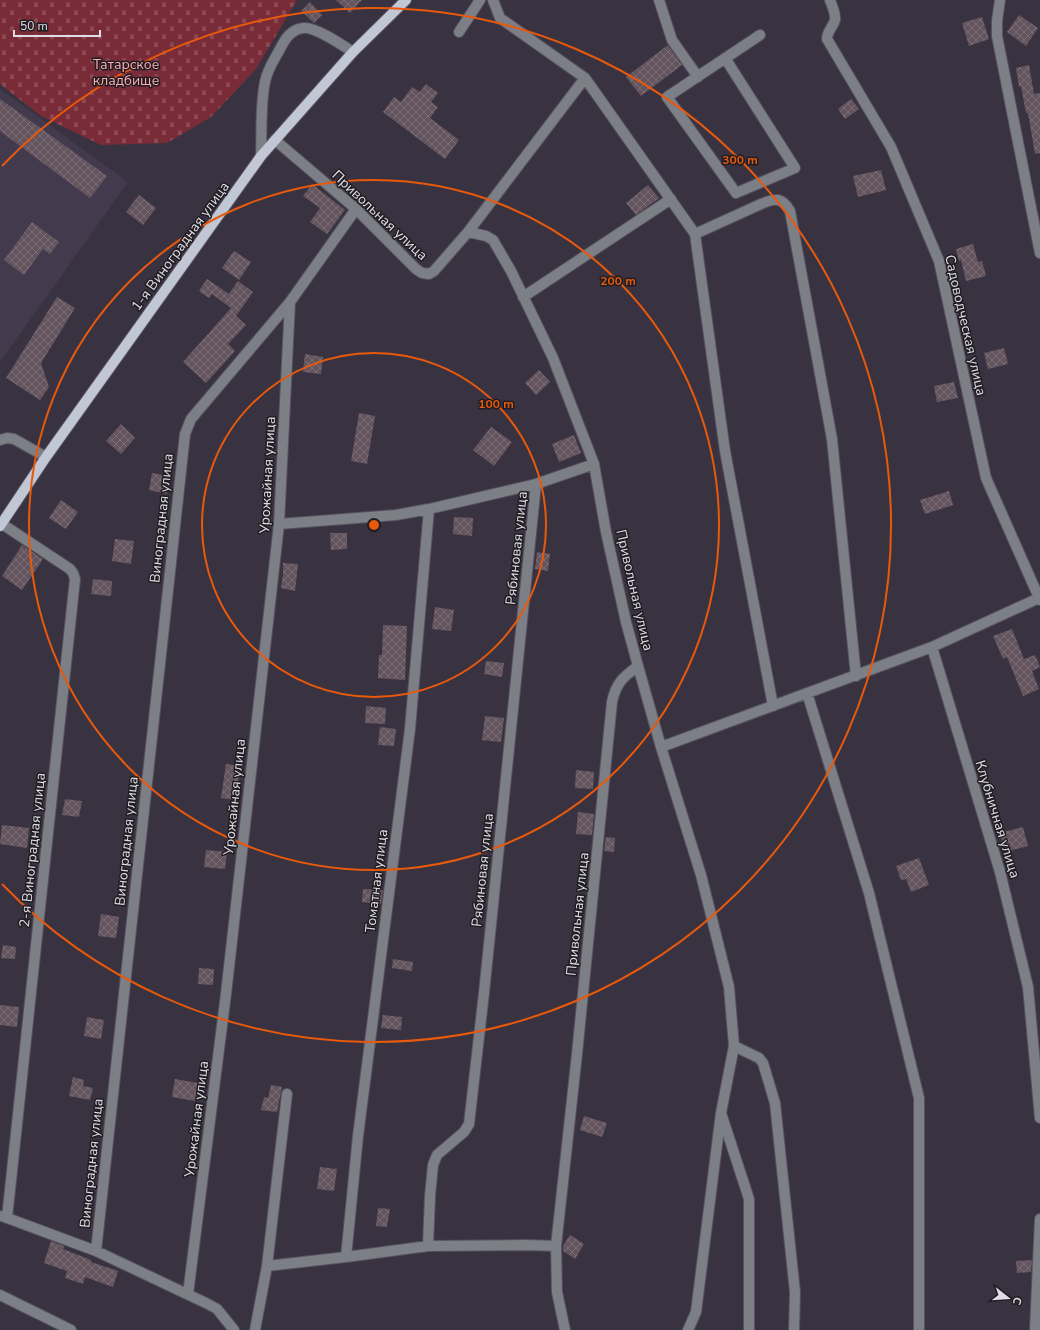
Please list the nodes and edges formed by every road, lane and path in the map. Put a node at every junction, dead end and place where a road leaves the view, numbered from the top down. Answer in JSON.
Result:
{"nodes":[{"id":1,"x":406,"y":0,"type":"edge"},
{"id":2,"x":480,"y":0,"type":"edge"},
{"id":3,"x":493,"y":0,"type":"edge"},
{"id":4,"x":659,"y":0,"type":"edge"},
{"id":5,"x":830,"y":0,"type":"edge"},
{"id":6,"x":1000,"y":0,"type":"edge"},
{"id":7,"x":459,"y":32,"type":"dead end"},
{"id":8,"x":760,"y":35,"type":"dead end"},
{"id":9,"x":353,"y":52,"type":"junction"},
{"id":10,"x":725,"y":58,"type":"junction"},
{"id":11,"x":698,"y":77,"type":"junction"},
{"id":12,"x":585,"y":78,"type":"junction"},
{"id":13,"x":275,"y":140,"type":"junction"},
{"id":14,"x":261,"y":156,"type":"junction"},
{"id":15,"x":670,"y":199,"type":"junction"},
{"id":16,"x":356,"y":209,"type":"junction"},
{"id":17,"x":468,"y":232,"type":"junction"},
{"id":18,"x":695,"y":234,"type":"junction"},
{"id":19,"x":1040,"y":253,"type":"edge"},
{"id":20,"x":523,"y":297,"type":"junction"},
{"id":21,"x":290,"y":302,"type":"junction"},
{"id":22,"x":0,"y":440,"type":"edge"},
{"id":23,"x":46,"y":456,"type":"junction"},
{"id":24,"x":594,"y":464,"type":"junction"},
{"id":25,"x":536,"y":484,"type":"junction"},
{"id":26,"x":429,"y":509,"type":"junction"},
{"id":27,"x":279,"y":524,"type":"junction"},
{"id":28,"x":1,"y":525,"type":"edge"},
{"id":29,"x":1040,"y":599,"type":"edge"},
{"id":30,"x":932,"y":647,"type":"junction"},
{"id":31,"x":638,"y":666,"type":"junction"},
{"id":32,"x":856,"y":676,"type":"junction"},
{"id":33,"x":807,"y":693,"type":"junction"},
{"id":34,"x":773,"y":706,"type":"junction"},
{"id":35,"x":661,"y":747,"type":"junction"},
{"id":36,"x":734,"y":1046,"type":"junction"},
{"id":37,"x":288,"y":1094,"type":"dead end"},
{"id":38,"x":721,"y":1113,"type":"junction"},
{"id":39,"x":1040,"y":1118,"type":"edge"},
{"id":40,"x":3,"y":1216,"type":"edge"},
{"id":41,"x":1040,"y":1220,"type":"edge"},
{"id":42,"x":428,"y":1246,"type":"junction"},
{"id":43,"x":556,"y":1246,"type":"junction"},
{"id":44,"x":96,"y":1250,"type":"junction"},
{"id":45,"x":346,"y":1257,"type":"junction"},
{"id":46,"x":267,"y":1266,"type":"junction"},
{"id":47,"x":188,"y":1294,"type":"junction"},
{"id":48,"x":0,"y":1295,"type":"edge"},
{"id":49,"x":71,"y":1330,"type":"edge"},
{"id":50,"x":234,"y":1330,"type":"edge"},
{"id":51,"x":255,"y":1330,"type":"edge"},
{"id":52,"x":565,"y":1330,"type":"edge"},
{"id":53,"x":688,"y":1330,"type":"edge"},
{"id":54,"x":749,"y":1330,"type":"edge"},
{"id":55,"x":794,"y":1330,"type":"edge"},
{"id":56,"x":919,"y":1330,"type":"edge"},
{"id":57,"x":1035,"y":1330,"type":"edge"}],
"edges":[{"from":1,"to":9,"type":"main road","name":"1-я Виноградная улица"},
{"from":2,"to":7,"type":"street"},
{"from":3,"to":12,"type":"street"},
{"from":4,"to":11,"type":"street"},
{"from":5,"to":29,"type":"street","name":"Садоводческая улица"},
{"from":6,"to":19,"type":"street"},
{"from":8,"to":10,"type":"street"},
{"from":9,"to":13,"type":"main road","name":"1-я Виноградная улица"},
{"from":9,"to":14,"type":"street"},
{"from":10,"to":11,"type":"street"},
{"from":10,"to":11,"type":"street"},
{"from":12,"to":15,"type":"street"},
{"from":12,"to":17,"type":"street"},
{"from":13,"to":14,"type":"main road","name":"1-я Виноградная улица"},
{"from":13,"to":16,"type":"street","name":"Привольная улица"},
{"from":14,"to":23,"type":"main road","name":"1-я Виноградная улица"},
{"from":15,"to":18,"type":"street"},
{"from":15,"to":20,"type":"street"},
{"from":16,"to":17,"type":"street","name":"Привольная улица"},
{"from":16,"to":21,"type":"street","name":"Виноградная улица"},
{"from":17,"to":20,"type":"street","name":"Привольная улица"},
{"from":18,"to":32,"type":"street"},
{"from":18,"to":34,"type":"street"},
{"from":20,"to":24,"type":"street","name":"Привольная улица"},
{"from":21,"to":27,"type":"street","name":"Урожайная улица"},
{"from":21,"to":44,"type":"street","name":"Виноградная улица"},
{"from":22,"to":23,"type":"street"},
{"from":23,"to":28,"type":"main road","name":"1-я Виноградная улица"},
{"from":24,"to":25,"type":"street"},
{"from":24,"to":31,"type":"street","name":"Привольная улица"},
{"from":25,"to":26,"type":"street"},
{"from":25,"to":42,"type":"street","name":"Рябиновая улица"},
{"from":26,"to":27,"type":"street"},
{"from":26,"to":45,"type":"street","name":"Томатная улица"},
{"from":27,"to":47,"type":"street","name":"Урожайная улица"},
{"from":28,"to":40,"type":"street","name":"2-я Виноградная улица"},
{"from":29,"to":30,"type":"street"},
{"from":30,"to":32,"type":"street"},
{"from":30,"to":39,"type":"street","name":"Клубничная улица"},
{"from":31,"to":35,"type":"street"},
{"from":31,"to":43,"type":"street","name":"Привольная улица"},
{"from":32,"to":33,"type":"street"},
{"from":33,"to":34,"type":"street"},
{"from":33,"to":56,"type":"street"},
{"from":34,"to":35,"type":"street"},
{"from":35,"to":36,"type":"street"},
{"from":36,"to":38,"type":"street"},
{"from":36,"to":55,"type":"street"},
{"from":37,"to":46,"type":"street"},
{"from":38,"to":53,"type":"street"},
{"from":38,"to":54,"type":"street"},
{"from":40,"to":44,"type":"street","name":"2-я Виноградная улица"},
{"from":41,"to":57,"type":"street"},
{"from":42,"to":43,"type":"street"},
{"from":42,"to":45,"type":"street"},
{"from":43,"to":52,"type":"street","name":"Привольная улица"},
{"from":44,"to":47,"type":"street","name":"2-я Виноградная улица"},
{"from":45,"to":46,"type":"street"},
{"from":46,"to":51,"type":"street"},
{"from":47,"to":50,"type":"street","name":"2-я Виноградная улица"},
{"from":48,"to":49,"type":"street"}]}
